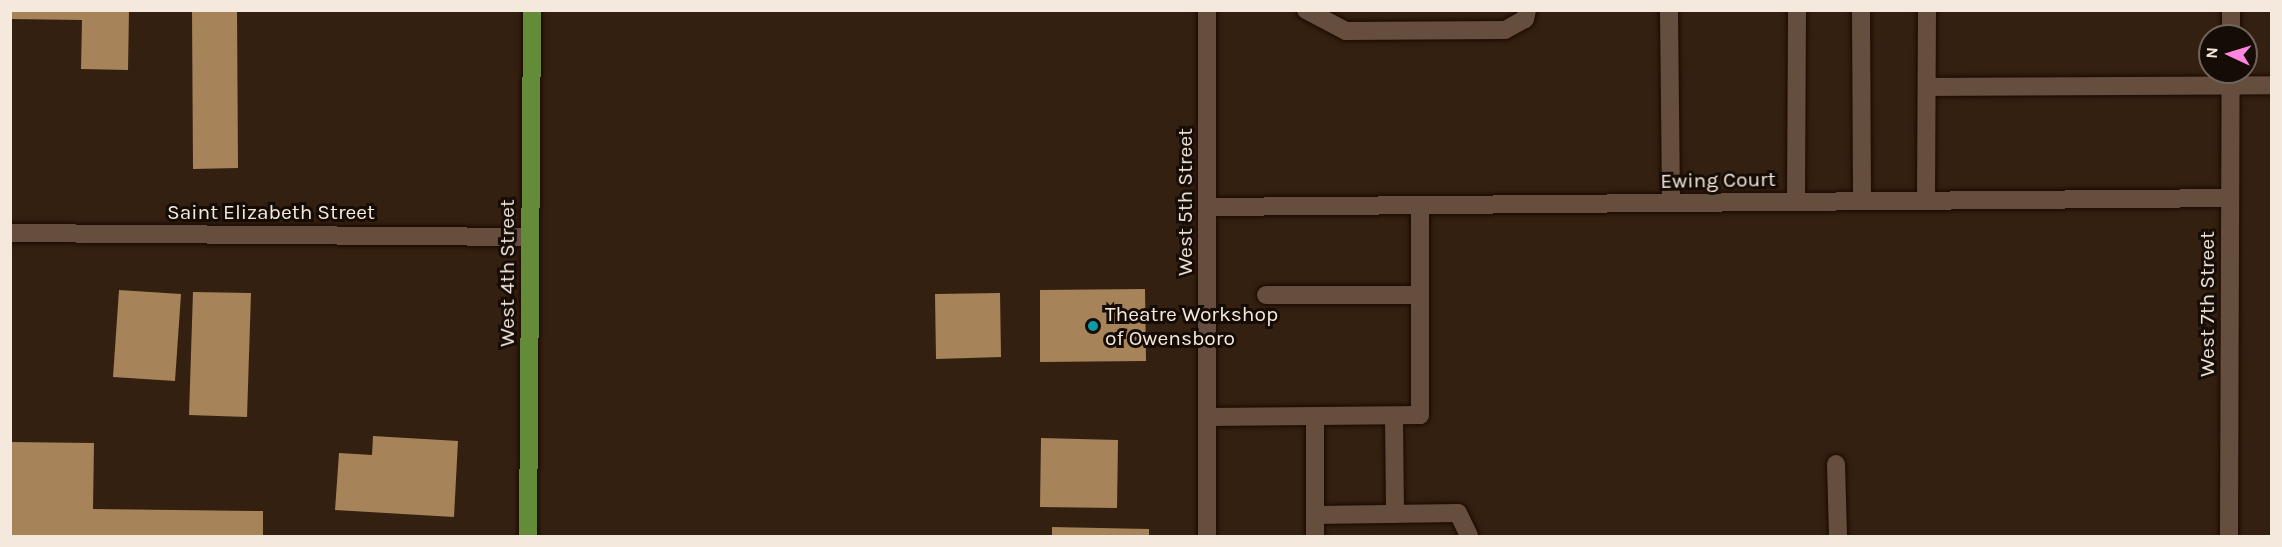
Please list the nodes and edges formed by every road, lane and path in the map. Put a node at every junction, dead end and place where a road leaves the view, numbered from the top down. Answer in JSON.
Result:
{"nodes":[{"id":1,"x":532,"y":10,"type":"edge"},
{"id":2,"x":1207,"y":10,"type":"edge"},
{"id":3,"x":1306,"y":10,"type":"edge"},
{"id":4,"x":1527,"y":10,"type":"edge"},
{"id":5,"x":1669,"y":10,"type":"edge"},
{"id":6,"x":1797,"y":10,"type":"edge"},
{"id":7,"x":1861,"y":10,"type":"edge"},
{"id":8,"x":1927,"y":10,"type":"edge"},
{"id":9,"x":2198,"y":80,"type":"edge"},
{"id":10,"x":2231,"y":84,"type":"edge"},
{"id":11,"x":1927,"y":87,"type":"junction"},
{"id":12,"x":2230,"y":198,"type":"junction"},
{"id":13,"x":1926,"y":200,"type":"junction"},
{"id":14,"x":1862,"y":201,"type":"junction"},
{"id":15,"x":1796,"y":202,"type":"junction"},
{"id":16,"x":1671,"y":203,"type":"junction"},
{"id":17,"x":1420,"y":205,"type":"junction"},
{"id":18,"x":1207,"y":207,"type":"junction"},
{"id":19,"x":10,"y":233,"type":"edge"},
{"id":20,"x":530,"y":237,"type":"junction"},
{"id":21,"x":1266,"y":295,"type":"dead end"},
{"id":22,"x":1420,"y":295,"type":"junction"},
{"id":23,"x":1315,"y":416,"type":"junction"},
{"id":24,"x":1207,"y":417,"type":"junction"},
{"id":25,"x":1394,"y":417,"type":"junction"},
{"id":26,"x":1836,"y":464,"type":"dead end"},
{"id":27,"x":1395,"y":514,"type":"junction"},
{"id":28,"x":1315,"y":515,"type":"junction"},
{"id":29,"x":528,"y":537,"type":"edge"},
{"id":30,"x":1208,"y":537,"type":"edge"},
{"id":31,"x":1315,"y":537,"type":"edge"},
{"id":32,"x":1469,"y":537,"type":"edge"},
{"id":33,"x":1838,"y":537,"type":"edge"},
{"id":34,"x":2229,"y":537,"type":"edge"}],
"edges":[{"from":1,"to":20,"type":"main road","name":"West 4th Street"},
{"from":2,"to":18,"type":"street","name":"West 5th Street"},
{"from":3,"to":4,"type":"street"},
{"from":5,"to":16,"type":"street"},
{"from":6,"to":15,"type":"street"},
{"from":7,"to":14,"type":"street"},
{"from":8,"to":11,"type":"street"},
{"from":9,"to":11,"type":"street"},
{"from":10,"to":12,"type":"street","name":"West 7th Street"},
{"from":11,"to":13,"type":"street"},
{"from":12,"to":13,"type":"street","name":"Ewing Court"},
{"from":12,"to":34,"type":"street","name":"West 7th Street"},
{"from":13,"to":14,"type":"street","name":"Ewing Court"},
{"from":14,"to":15,"type":"street","name":"Ewing Court"},
{"from":15,"to":16,"type":"street","name":"Ewing Court"},
{"from":16,"to":17,"type":"street","name":"Ewing Court"},
{"from":17,"to":18,"type":"street","name":"Ewing Court"},
{"from":17,"to":22,"type":"street"},
{"from":18,"to":24,"type":"street","name":"West 5th Street"},
{"from":19,"to":20,"type":"street","name":"Saint Elizabeth Street"},
{"from":20,"to":29,"type":"main road","name":"West 4th Street"},
{"from":21,"to":22,"type":"street"},
{"from":22,"to":25,"type":"street"},
{"from":23,"to":24,"type":"street"},
{"from":23,"to":25,"type":"street"},
{"from":23,"to":28,"type":"street"},
{"from":24,"to":30,"type":"street","name":"West 5th Street"},
{"from":25,"to":27,"type":"street"},
{"from":26,"to":33,"type":"street"},
{"from":27,"to":28,"type":"street"},
{"from":27,"to":32,"type":"street"},
{"from":28,"to":31,"type":"street"}]}
